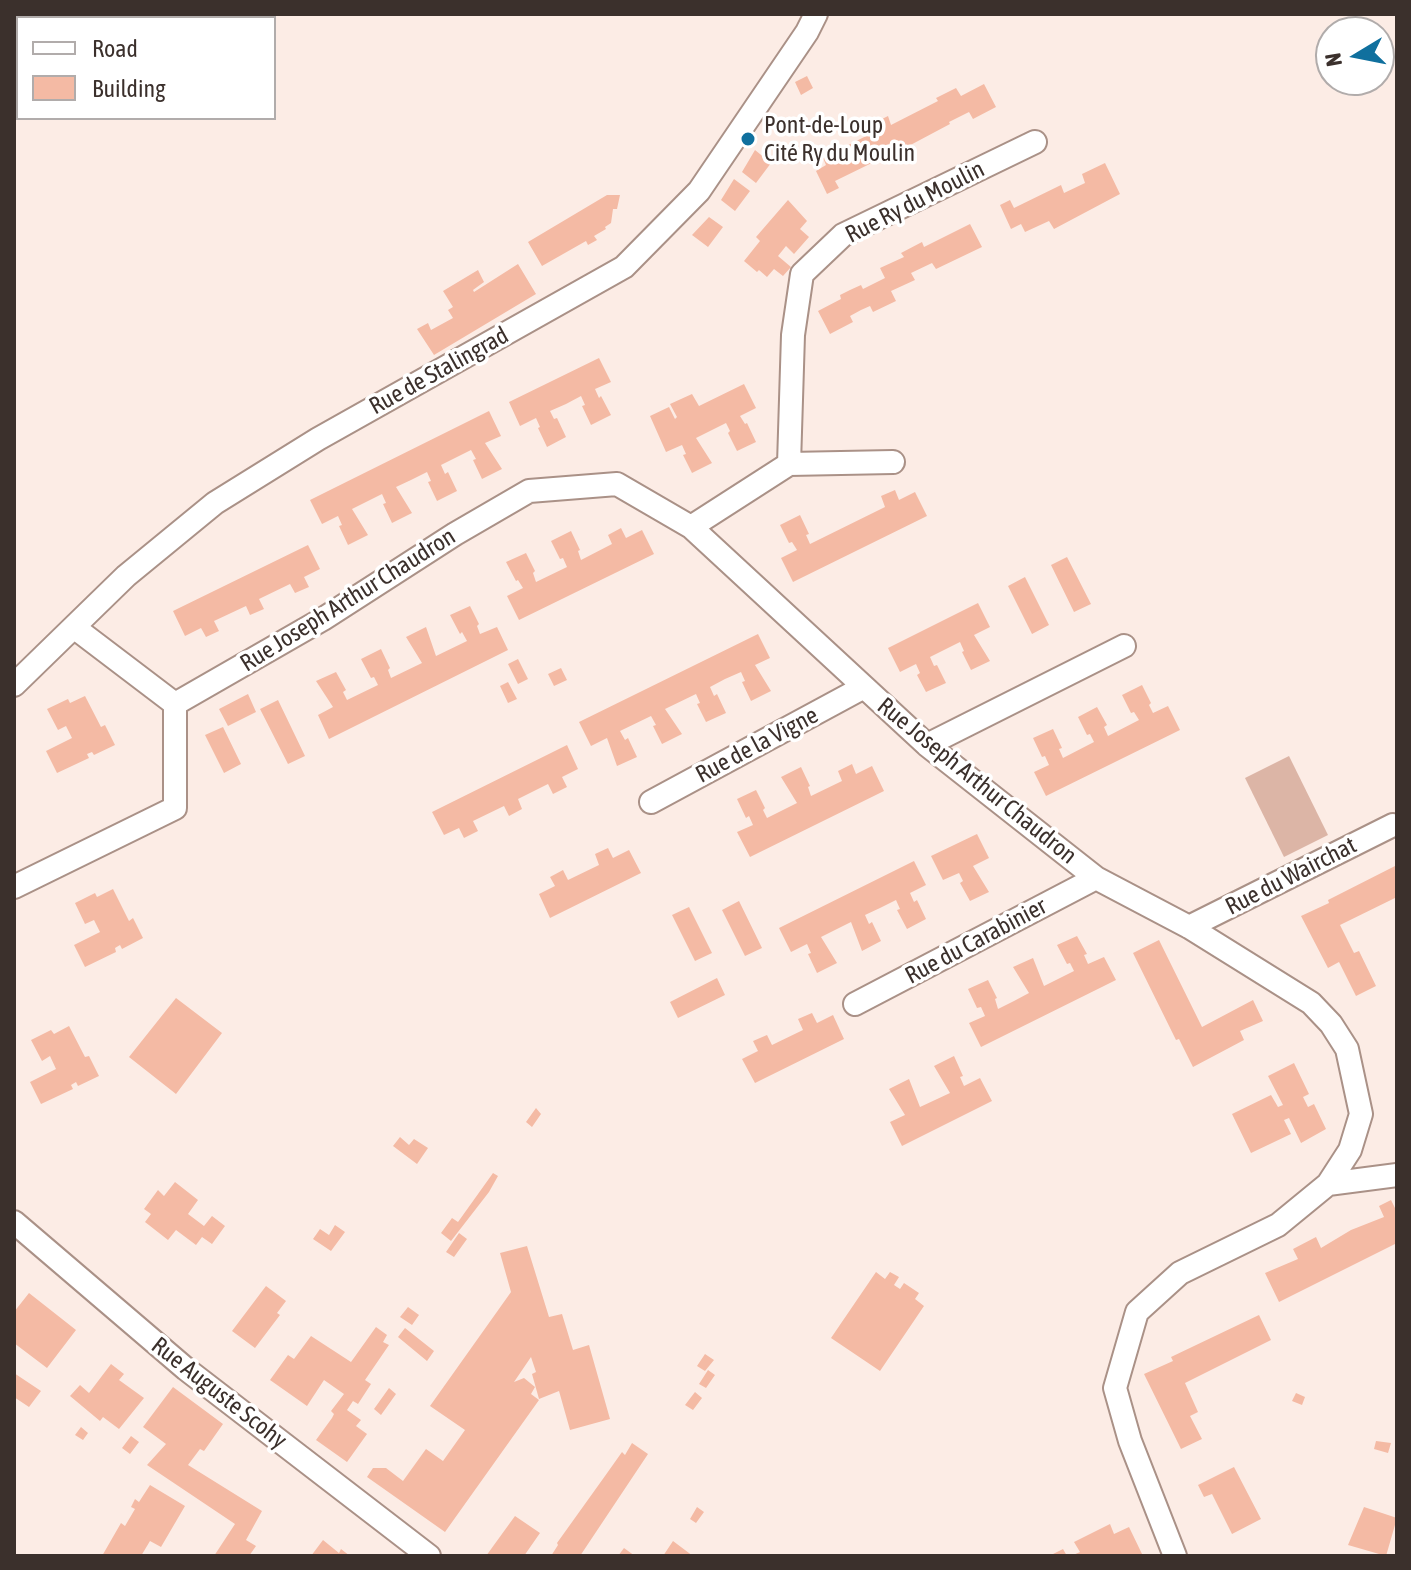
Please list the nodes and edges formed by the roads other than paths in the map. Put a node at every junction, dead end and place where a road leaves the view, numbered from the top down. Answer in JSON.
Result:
{"nodes":[{"id":1,"x":816,"y":14,"type":"edge"},
{"id":2,"x":1035,"y":142,"type":"dead end"},
{"id":3,"x":893,"y":462,"type":"dead end"},
{"id":4,"x":789,"y":464,"type":"junction"},
{"id":5,"x":691,"y":527,"type":"junction"},
{"id":6,"x":75,"y":628,"type":"junction"},
{"id":7,"x":1124,"y":646,"type":"dead end"},
{"id":8,"x":14,"y":685,"type":"edge"},
{"id":9,"x":864,"y":687,"type":"junction"},
{"id":10,"x":175,"y":704,"type":"junction"},
{"id":11,"x":927,"y":745,"type":"junction"},
{"id":12,"x":651,"y":802,"type":"dead end"},
{"id":13,"x":1393,"y":825,"type":"dead end"},
{"id":14,"x":1096,"y":878,"type":"junction"},
{"id":15,"x":14,"y":887,"type":"edge"},
{"id":16,"x":1189,"y":927,"type":"junction"},
{"id":17,"x":855,"y":1004,"type":"dead end"},
{"id":18,"x":1397,"y":1175,"type":"edge"},
{"id":19,"x":1328,"y":1184,"type":"junction"},
{"id":20,"x":14,"y":1222,"type":"edge"},
{"id":21,"x":429,"y":1556,"type":"edge"},
{"id":22,"x":1175,"y":1556,"type":"edge"}],
"edges":[{"from":1,"to":6,"type":"street","name":"Rue de Stalingrad"},
{"from":2,"to":4,"type":"street","name":"Rue Ry du Moulin"},
{"from":3,"to":4,"type":"street"},
{"from":4,"to":5,"type":"street"},
{"from":5,"to":9,"type":"street","name":"Rue Joseph Arthur Chaudron"},
{"from":5,"to":10,"type":"street","name":"Rue Joseph Arthur Chaudron"},
{"from":6,"to":8,"type":"street","name":"Rue de Stalingrad"},
{"from":6,"to":10,"type":"street"},
{"from":7,"to":11,"type":"street"},
{"from":9,"to":11,"type":"street","name":"Rue Joseph Arthur Chaudron"},
{"from":9,"to":12,"type":"street","name":"Rue de la Vigne"},
{"from":10,"to":15,"type":"street"},
{"from":11,"to":14,"type":"street","name":"Rue Joseph Arthur Chaudron"},
{"from":13,"to":16,"type":"street","name":"Rue du Wairchat"},
{"from":14,"to":16,"type":"street","name":"Rue Joseph Arthur Chaudron"},
{"from":14,"to":17,"type":"street","name":"Rue du Carabinier"},
{"from":16,"to":19,"type":"street","name":"Rue Joseph Arthur Chaudron"},
{"from":18,"to":19,"type":"street"},
{"from":19,"to":22,"type":"street","name":"Rue Joseph Arthur Chaudron"},
{"from":20,"to":21,"type":"street","name":"Rue Auguste Scohy"}]}
